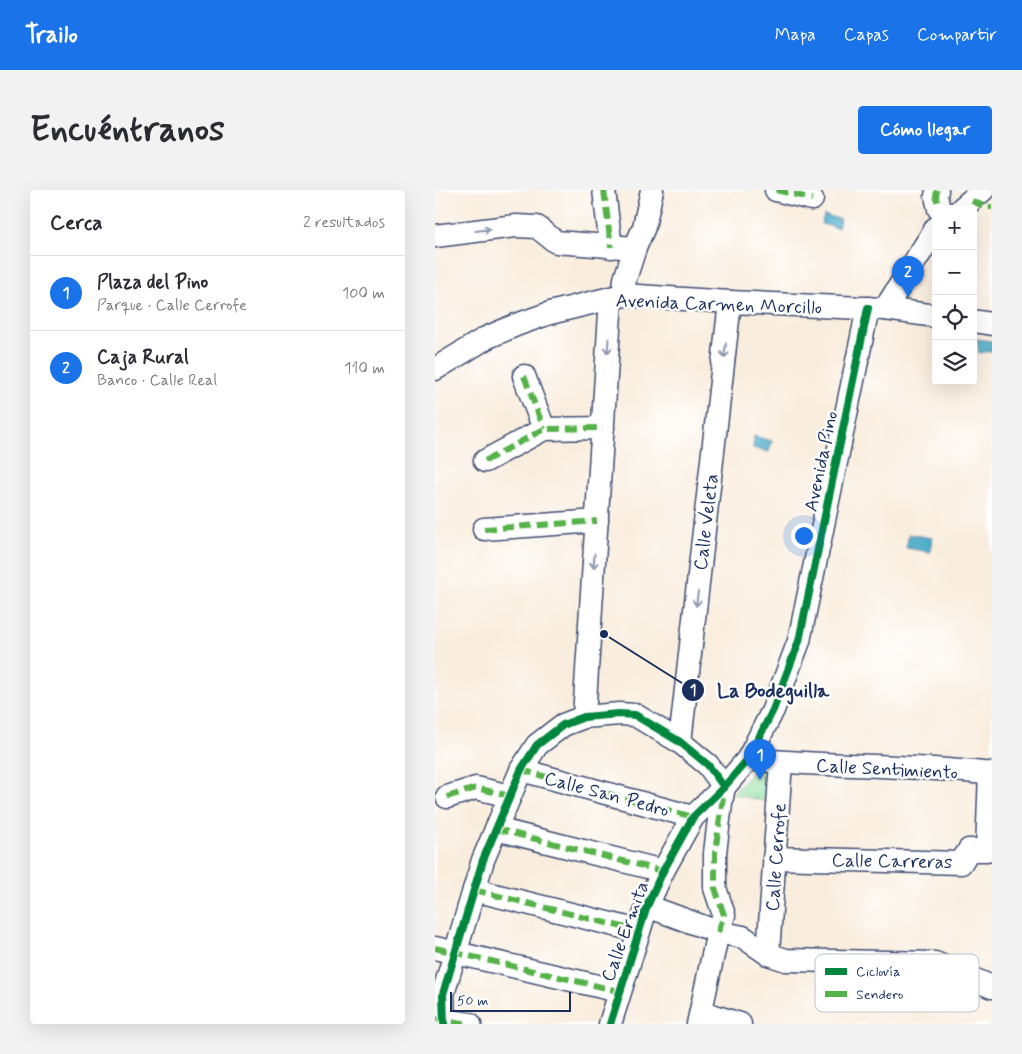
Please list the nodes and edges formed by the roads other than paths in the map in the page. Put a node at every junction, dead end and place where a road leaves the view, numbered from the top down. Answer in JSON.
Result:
{"nodes":[{"id":1,"x":604,"y":190,"type":"edge"},
{"id":2,"x":652,"y":190,"type":"edge"},
{"id":3,"x":776,"y":190,"type":"edge"},
{"id":4,"x":937,"y":190,"type":"edge"},
{"id":5,"x":812,"y":198,"type":"dead end"},
{"id":6,"x":938,"y":205,"type":"edge"},
{"id":7,"x":932,"y":233,"type":"edge"},
{"id":8,"x":435,"y":236,"type":"edge"},
{"id":9,"x":611,"y":247,"type":"junction"},
{"id":10,"x":635,"y":248,"type":"junction"},
{"id":11,"x":617,"y":296,"type":"junction"},
{"id":12,"x":731,"y":302,"type":"junction"},
{"id":13,"x":876,"y":309,"type":"junction"},
{"id":14,"x":932,"y":316,"type":"edge"},
{"id":15,"x":977,"y":322,"type":"edge"},
{"id":16,"x":992,"y":324,"type":"edge"},
{"id":17,"x":435,"y":369,"type":"edge"},
{"id":18,"x":524,"y":376,"type":"dead end"},
{"id":19,"x":603,"y":428,"type":"junction"},
{"id":20,"x":544,"y":429,"type":"junction"},
{"id":21,"x":485,"y":461,"type":"dead end"},
{"id":22,"x":597,"y":521,"type":"junction"},
{"id":23,"x":484,"y":529,"type":"dead end"},
{"id":24,"x":584,"y":717,"type":"junction"},
{"id":25,"x":680,"y":742,"type":"junction"},
{"id":26,"x":748,"y":759,"type":"junction"},
{"id":27,"x":781,"y":762,"type":"junction"},
{"id":28,"x":521,"y":770,"type":"junction"},
{"id":29,"x":991,"y":774,"type":"edge"},
{"id":30,"x":724,"y":787,"type":"junction"},
{"id":31,"x":510,"y":796,"type":"junction"},
{"id":32,"x":447,"y":797,"type":"dead end"},
{"id":33,"x":693,"y":817,"type":"junction"},
{"id":34,"x":496,"y":829,"type":"junction"},
{"id":35,"x":774,"y":858,"type":"junction"},
{"id":36,"x":663,"y":870,"type":"junction"},
{"id":37,"x":474,"y":890,"type":"junction"},
{"id":38,"x":647,"y":906,"type":"junction"},
{"id":39,"x":639,"y":931,"type":"junction"},
{"id":40,"x":718,"y":932,"type":"junction"},
{"id":41,"x":445,"y":950,"type":"edge"},
{"id":42,"x":768,"y":954,"type":"junction"},
{"id":43,"x":815,"y":961,"type":"edge"},
{"id":44,"x":979,"y":982,"type":"edge"},
{"id":45,"x":992,"y":987,"type":"edge"},
{"id":46,"x":619,"y":991,"type":"junction"},
{"id":47,"x":699,"y":1018,"type":"edge"},
{"id":48,"x":441,"y":1022,"type":"edge"},
{"id":49,"x":470,"y":1024,"type":"edge"},
{"id":50,"x":609,"y":1024,"type":"edge"},
{"id":51,"x":740,"y":1024,"type":"edge"}],
"edges":[{"from":1,"to":9,"type":"street"},
{"from":2,"to":10,"type":"street"},
{"from":3,"to":5,"type":"street"},
{"from":4,"to":6,"type":"street"},
{"from":7,"to":13,"type":"street"},
{"from":8,"to":9,"type":"street","one_way":true},
{"from":9,"to":10,"type":"street"},
{"from":10,"to":11,"type":"street"},
{"from":11,"to":12,"type":"street","name":"Avenida Carmen Morcillo"},
{"from":11,"to":17,"type":"street","name":"Avenida Carmen Morcillo"},
{"from":11,"to":19,"type":"street","one_way":true},
{"from":12,"to":13,"type":"street","name":"Avenida Carmen Morcillo"},
{"from":12,"to":25,"type":"street","name":"Calle Veleta","one_way":true},
{"from":13,"to":14,"type":"street","name":"Avenida Carmen Morcillo"},
{"from":13,"to":26,"type":"street","name":"Avenida Pino"},
{"from":15,"to":16,"type":"street"},
{"from":18,"to":20,"type":"street"},
{"from":19,"to":20,"type":"street"},
{"from":19,"to":22,"type":"street"},
{"from":20,"to":21,"type":"street"},
{"from":22,"to":23,"type":"street"},
{"from":22,"to":24,"type":"street","one_way":true},
{"from":24,"to":25,"type":"street"},
{"from":24,"to":28,"type":"street"},
{"from":25,"to":30,"type":"street"},
{"from":26,"to":27,"type":"street"},
{"from":26,"to":30,"type":"street","name":"Calle Ermita"},
{"from":27,"to":29,"type":"street","name":"Calle Sentimiento"},
{"from":27,"to":35,"type":"street","name":"Calle Cerrofe"},
{"from":28,"to":31,"type":"street"},
{"from":28,"to":33,"type":"street","name":"Calle San Pedro"},
{"from":29,"to":35,"type":"street","name":"Calle Carreras"},
{"from":30,"to":33,"type":"street","name":"Calle Ermita"},
{"from":30,"to":40,"type":"street"},
{"from":31,"to":32,"type":"street"},
{"from":31,"to":34,"type":"street"},
{"from":33,"to":36,"type":"street","name":"Calle Ermita"},
{"from":34,"to":36,"type":"street"},
{"from":34,"to":37,"type":"street"},
{"from":35,"to":42,"type":"street","name":"Calle Cerrofe"},
{"from":36,"to":38,"type":"street","name":"Calle Ermita"},
{"from":37,"to":39,"type":"street"},
{"from":37,"to":41,"type":"street"},
{"from":38,"to":39,"type":"street","name":"Calle Ermita"},
{"from":38,"to":40,"type":"street"},
{"from":39,"to":46,"type":"street","name":"Calle Ermita"},
{"from":40,"to":42,"type":"street"},
{"from":40,"to":47,"type":"street"},
{"from":41,"to":46,"type":"street"},
{"from":41,"to":48,"type":"street"},
{"from":42,"to":43,"type":"street"},
{"from":44,"to":45,"type":"street"},
{"from":46,"to":50,"type":"street","name":"Calle Ermita"},
{"from":47,"to":51,"type":"street"},
{"from":48,"to":49,"type":"street"}]}
